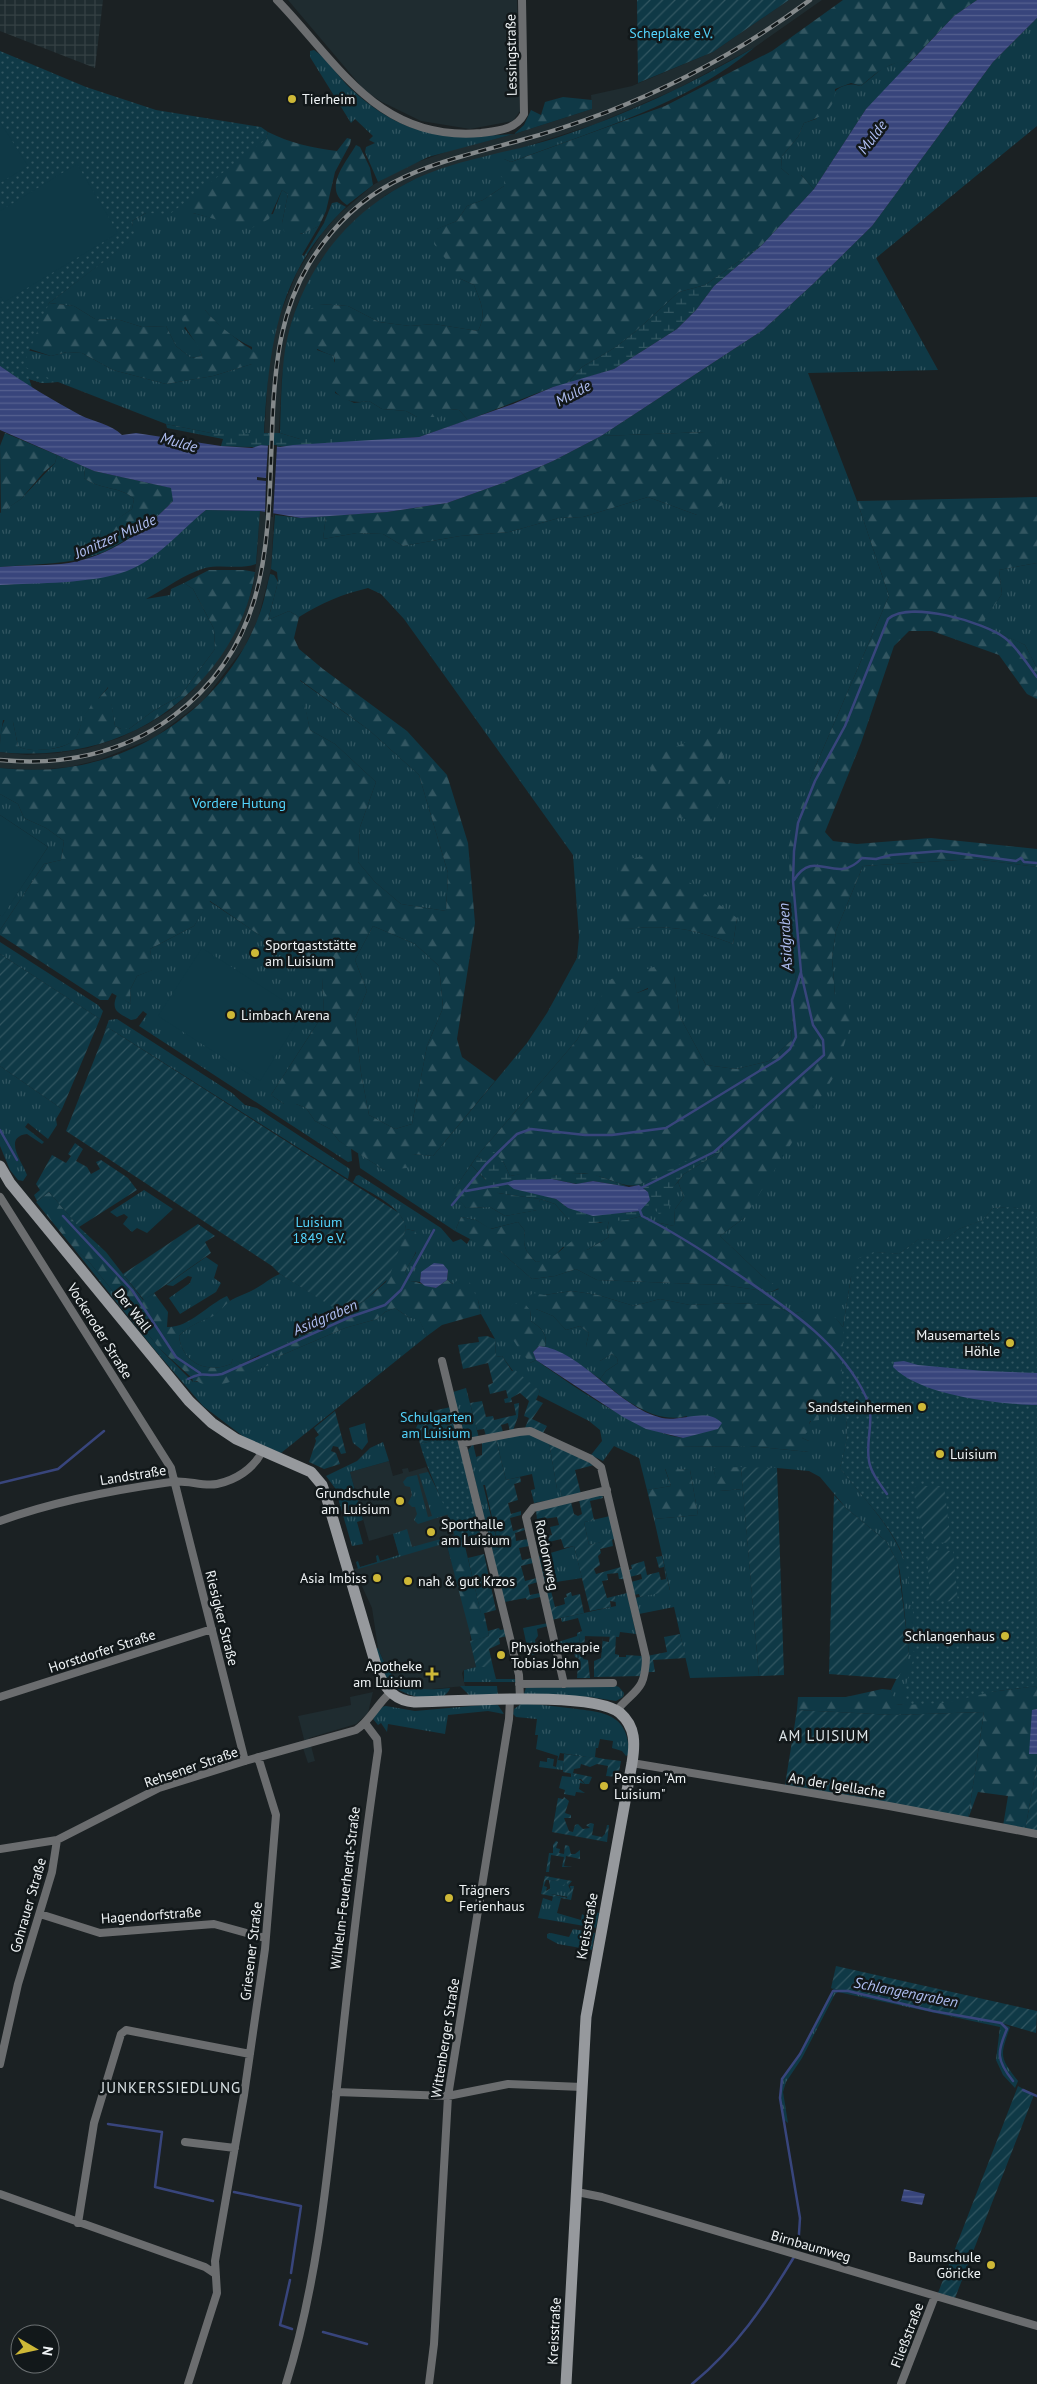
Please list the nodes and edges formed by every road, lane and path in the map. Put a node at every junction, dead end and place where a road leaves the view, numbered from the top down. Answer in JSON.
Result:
{"nodes":[{"id":1,"x":277,"y":0,"type":"edge"},
{"id":2,"x":522,"y":0,"type":"edge"},
{"id":3,"x":0,"y":1166,"type":"edge"},
{"id":4,"x":18,"y":1192,"type":"junction"},
{"id":5,"x":1,"y":1200,"type":"edge"},
{"id":6,"x":442,"y":1360,"type":"dead end"},
{"id":7,"x":463,"y":1443,"type":"junction"},
{"id":8,"x":262,"y":1452,"type":"junction"},
{"id":9,"x":174,"y":1481,"type":"junction"},
{"id":10,"x":607,"y":1490,"type":"junction"},
{"id":11,"x":0,"y":1521,"type":"edge"},
{"id":12,"x":212,"y":1629,"type":"junction"},
{"id":13,"x":614,"y":1683,"type":"dead end"},
{"id":14,"x":520,"y":1684,"type":"junction"},
{"id":15,"x":564,"y":1684,"type":"junction"},
{"id":16,"x":390,"y":1693,"type":"junction"},
{"id":17,"x":0,"y":1697,"type":"edge"},
{"id":18,"x":515,"y":1699,"type":"junction"},
{"id":19,"x":616,"y":1711,"type":"junction"},
{"id":20,"x":365,"y":1723,"type":"junction"},
{"id":21,"x":258,"y":1757,"type":"junction"},
{"id":22,"x":245,"y":1761,"type":"junction"},
{"id":23,"x":632,"y":1762,"type":"junction"},
{"id":24,"x":1037,"y":1834,"type":"edge"},
{"id":25,"x":57,"y":1840,"type":"junction"},
{"id":26,"x":0,"y":1849,"type":"edge"},
{"id":27,"x":40,"y":1914,"type":"junction"},
{"id":28,"x":266,"y":1938,"type":"junction"},
{"id":29,"x":250,"y":2054,"type":"junction"},
{"id":30,"x":0,"y":2064,"type":"edge"},
{"id":31,"x":582,"y":2087,"type":"junction"},
{"id":32,"x":336,"y":2092,"type":"junction"},
{"id":33,"x":448,"y":2096,"type":"junction"},
{"id":34,"x":185,"y":2142,"type":"dead end"},
{"id":35,"x":235,"y":2148,"type":"junction"},
{"id":36,"x":577,"y":2192,"type":"junction"},
{"id":37,"x":0,"y":2194,"type":"edge"},
{"id":38,"x":78,"y":2223,"type":"junction"},
{"id":39,"x":214,"y":2274,"type":"junction"},
{"id":40,"x":935,"y":2296,"type":"junction"},
{"id":41,"x":1037,"y":2326,"type":"edge"},
{"id":42,"x":188,"y":2384,"type":"edge"},
{"id":43,"x":286,"y":2384,"type":"edge"},
{"id":44,"x":428,"y":2384,"type":"edge"},
{"id":45,"x":566,"y":2384,"type":"edge"},
{"id":46,"x":901,"y":2384,"type":"edge"}],
"edges":[{"from":1,"to":2,"type":"street","name":"Lessingstraße"},
{"from":3,"to":4,"type":"main road","name":"Der Wall"},
{"from":4,"to":5,"type":"street"},
{"from":4,"to":8,"type":"main road","name":"Der Wall"},
{"from":5,"to":9,"type":"street","name":"Vockeroder Straße"},
{"from":6,"to":7,"type":"street"},
{"from":7,"to":10,"type":"street"},
{"from":7,"to":14,"type":"street"},
{"from":8,"to":9,"type":"street","name":"Landstraße"},
{"from":8,"to":16,"type":"main road"},
{"from":9,"to":11,"type":"street","name":"Landstraße"},
{"from":9,"to":12,"type":"street","name":"Riesigker Straße"},
{"from":10,"to":15,"type":"street","name":"Rotdornweg"},
{"from":10,"to":19,"type":"street"},
{"from":12,"to":17,"type":"street","name":"Horstdorfer Straße"},
{"from":12,"to":22,"type":"street","name":"Riesigker Straße"},
{"from":13,"to":15,"type":"street"},
{"from":14,"to":15,"type":"street"},
{"from":14,"to":18,"type":"street"},
{"from":16,"to":18,"type":"main road"},
{"from":16,"to":20,"type":"street"},
{"from":18,"to":19,"type":"main road"},
{"from":18,"to":33,"type":"street","name":"Wittenberger Straße"},
{"from":19,"to":23,"type":"main road","name":"Kreisstraße"},
{"from":20,"to":21,"type":"street","name":"Rehsener Straße"},
{"from":20,"to":32,"type":"street","name":"Wilhelm-Feuerherdt-Straße"},
{"from":21,"to":22,"type":"street","name":"Rehsener Straße"},
{"from":21,"to":28,"type":"street","name":"Griesener Straße"},
{"from":22,"to":25,"type":"street","name":"Rehsener Straße"},
{"from":23,"to":24,"type":"street","name":"An der Igellache"},
{"from":23,"to":31,"type":"main road","name":"Kreisstraße"},
{"from":25,"to":26,"type":"street","name":"Rehsener Straße"},
{"from":25,"to":27,"type":"street","name":"Gohrauer Straße"},
{"from":27,"to":28,"type":"street","name":"Hagendorfstraße"},
{"from":27,"to":30,"type":"street","name":"Gohrauer Straße"},
{"from":28,"to":29,"type":"street","name":"Griesener Straße"},
{"from":29,"to":35,"type":"street","name":"Griesener Straße"},
{"from":29,"to":38,"type":"street"},
{"from":31,"to":33,"type":"street"},
{"from":31,"to":36,"type":"main road","name":"Kreisstraße"},
{"from":32,"to":33,"type":"street"},
{"from":32,"to":43,"type":"street","name":"Wilhelm-Feuerherdt-Straße"},
{"from":33,"to":44,"type":"street","name":"Wittenberger Straße"},
{"from":34,"to":35,"type":"street"},
{"from":35,"to":39,"type":"street","name":"Griesener Straße"},
{"from":36,"to":40,"type":"street","name":"Birnbaumweg"},
{"from":36,"to":45,"type":"main road","name":"Kreisstraße"},
{"from":37,"to":38,"type":"street"},
{"from":38,"to":39,"type":"street"},
{"from":39,"to":42,"type":"street","name":"Griesener Straße"},
{"from":40,"to":41,"type":"street","name":"Birnbaumweg"},
{"from":40,"to":46,"type":"street","name":"Fließstraße"}]}
